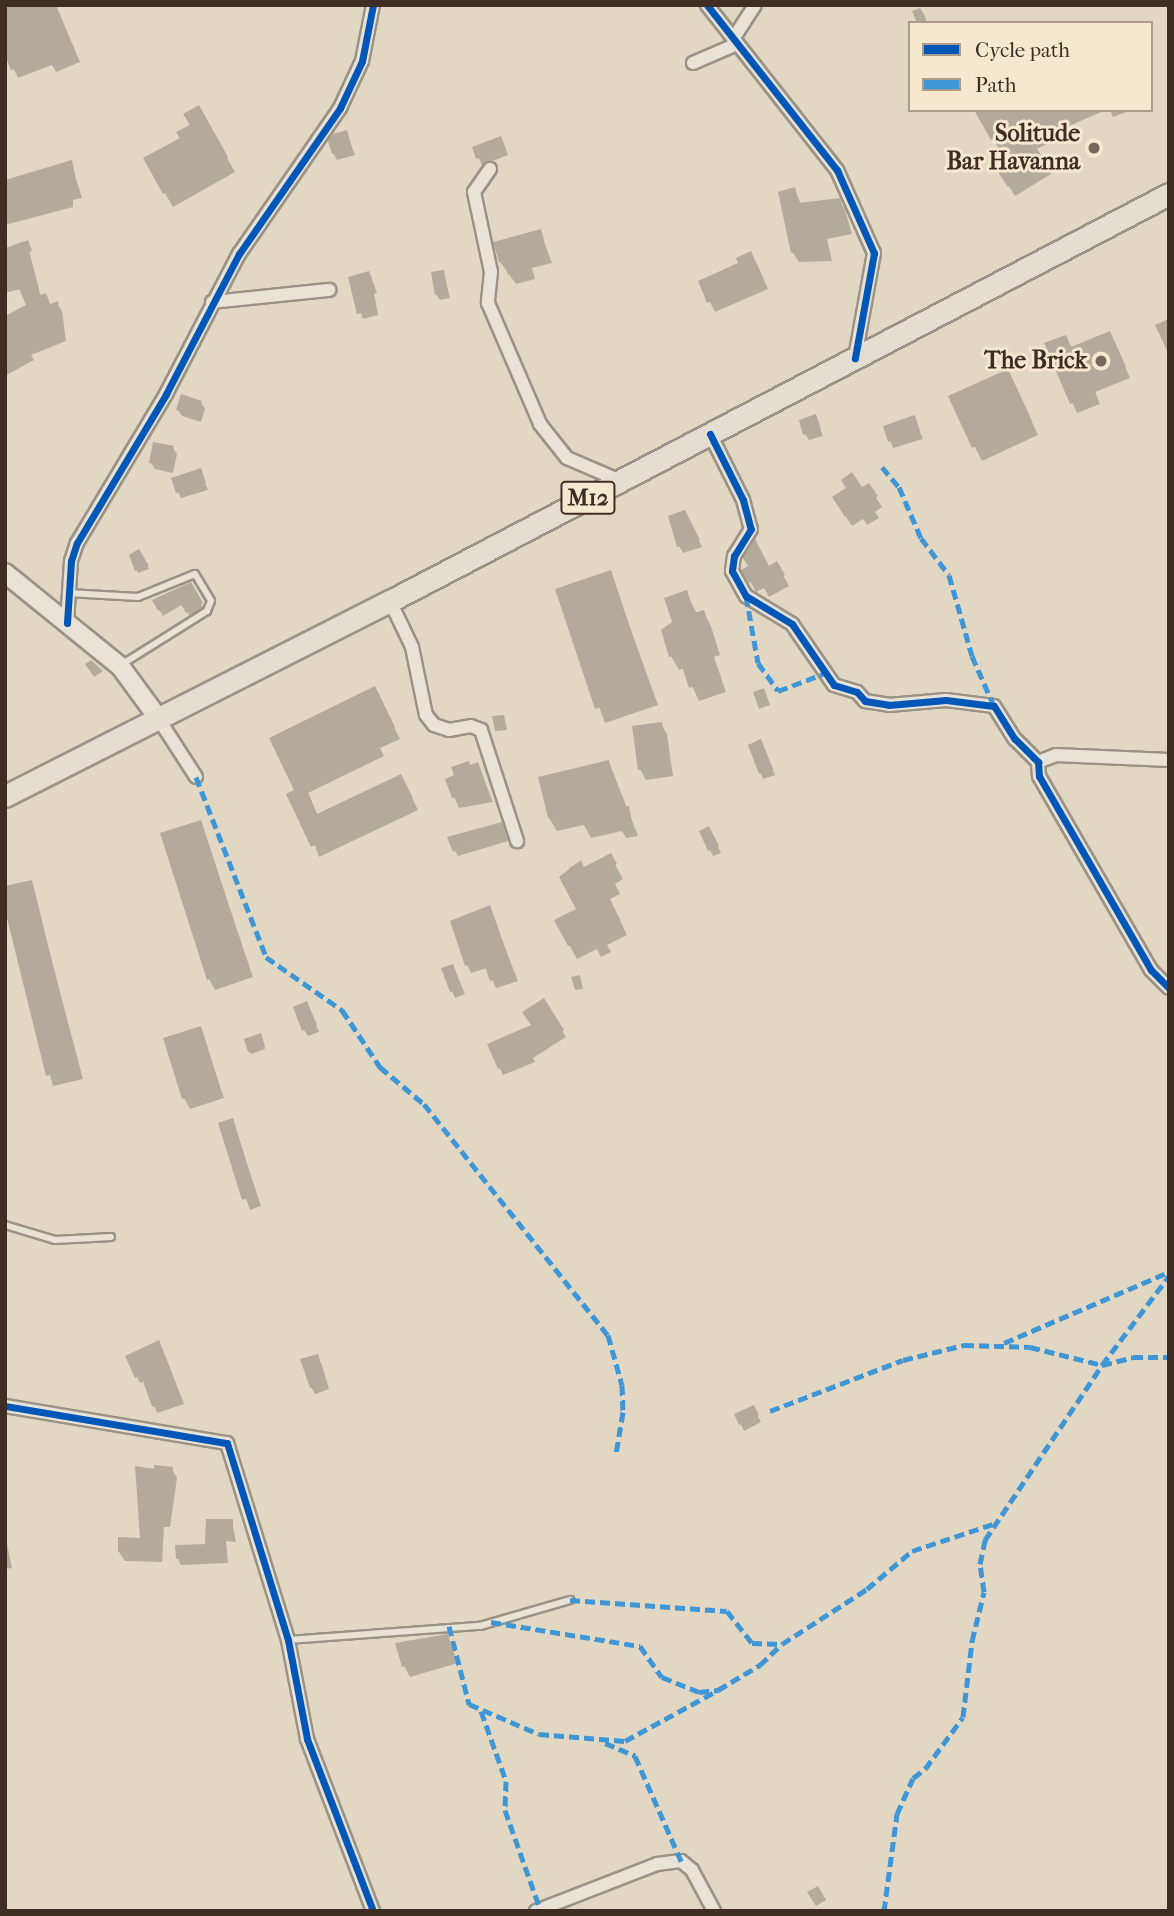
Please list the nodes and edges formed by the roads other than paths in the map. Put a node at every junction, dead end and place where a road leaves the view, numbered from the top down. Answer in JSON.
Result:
{"nodes":[{"id":1,"x":373,"y":5,"type":"edge"},
{"id":2,"x":708,"y":5,"type":"edge"},
{"id":3,"x":755,"y":5,"type":"edge"},
{"id":4,"x":735,"y":42,"type":"junction"},
{"id":5,"x":693,"y":63,"type":"dead end"},
{"id":6,"x":491,"y":169,"type":"dead end"},
{"id":7,"x":1169,"y":194,"type":"edge"},
{"id":8,"x":329,"y":290,"type":"dead end"},
{"id":9,"x":212,"y":302,"type":"junction"},
{"id":10,"x":855,"y":358,"type":"junction"},
{"id":11,"x":710,"y":434,"type":"junction"},
{"id":12,"x":621,"y":481,"type":"junction"},
{"id":13,"x":5,"y":573,"type":"edge"},
{"id":14,"x":68,"y":593,"type":"junction"},
{"id":15,"x":390,"y":601,"type":"junction"},
{"id":16,"x":68,"y":623,"type":"junction"},
{"id":17,"x":120,"y":666,"type":"junction"},
{"id":18,"x":158,"y":718,"type":"junction"},
{"id":19,"x":1169,"y":760,"type":"edge"},
{"id":20,"x":1038,"y":762,"type":"junction"},
{"id":21,"x":197,"y":778,"type":"dead end"},
{"id":22,"x":5,"y":796,"type":"edge"},
{"id":23,"x":517,"y":841,"type":"dead end"},
{"id":24,"x":1169,"y":988,"type":"edge"},
{"id":25,"x":5,"y":1225,"type":"edge"},
{"id":26,"x":111,"y":1237,"type":"dead end"},
{"id":27,"x":5,"y":1406,"type":"edge"},
{"id":28,"x":570,"y":1600,"type":"dead end"},
{"id":29,"x":288,"y":1640,"type":"junction"},
{"id":30,"x":373,"y":1911,"type":"edge"},
{"id":31,"x":536,"y":1911,"type":"edge"},
{"id":32,"x":714,"y":1911,"type":"edge"}],
"edges":[{"from":1,"to":9,"type":"street"},
{"from":2,"to":4,"type":"street"},
{"from":3,"to":4,"type":"street"},
{"from":4,"to":5,"type":"street"},
{"from":4,"to":10,"type":"street"},
{"from":6,"to":12,"type":"street"},
{"from":7,"to":10,"type":"highway","number":"M12"},
{"from":8,"to":9,"type":"street"},
{"from":9,"to":14,"type":"street"},
{"from":10,"to":11,"type":"highway","number":"M12"},
{"from":11,"to":12,"type":"highway","number":"M12"},
{"from":11,"to":20,"type":"street"},
{"from":12,"to":15,"type":"highway","number":"M12"},
{"from":13,"to":16,"type":"street"},
{"from":14,"to":16,"type":"street"},
{"from":14,"to":17,"type":"lane"},
{"from":15,"to":18,"type":"highway","number":"M12"},
{"from":15,"to":23,"type":"street"},
{"from":16,"to":17,"type":"street"},
{"from":17,"to":18,"type":"street"},
{"from":18,"to":21,"type":"street"},
{"from":18,"to":22,"type":"highway","number":"M12"},
{"from":19,"to":20,"type":"street"},
{"from":20,"to":24,"type":"street"},
{"from":25,"to":26,"type":"lane"},
{"from":27,"to":29,"type":"street"},
{"from":28,"to":29,"type":"lane"},
{"from":29,"to":30,"type":"street"},
{"from":31,"to":32,"type":"street"}]}
